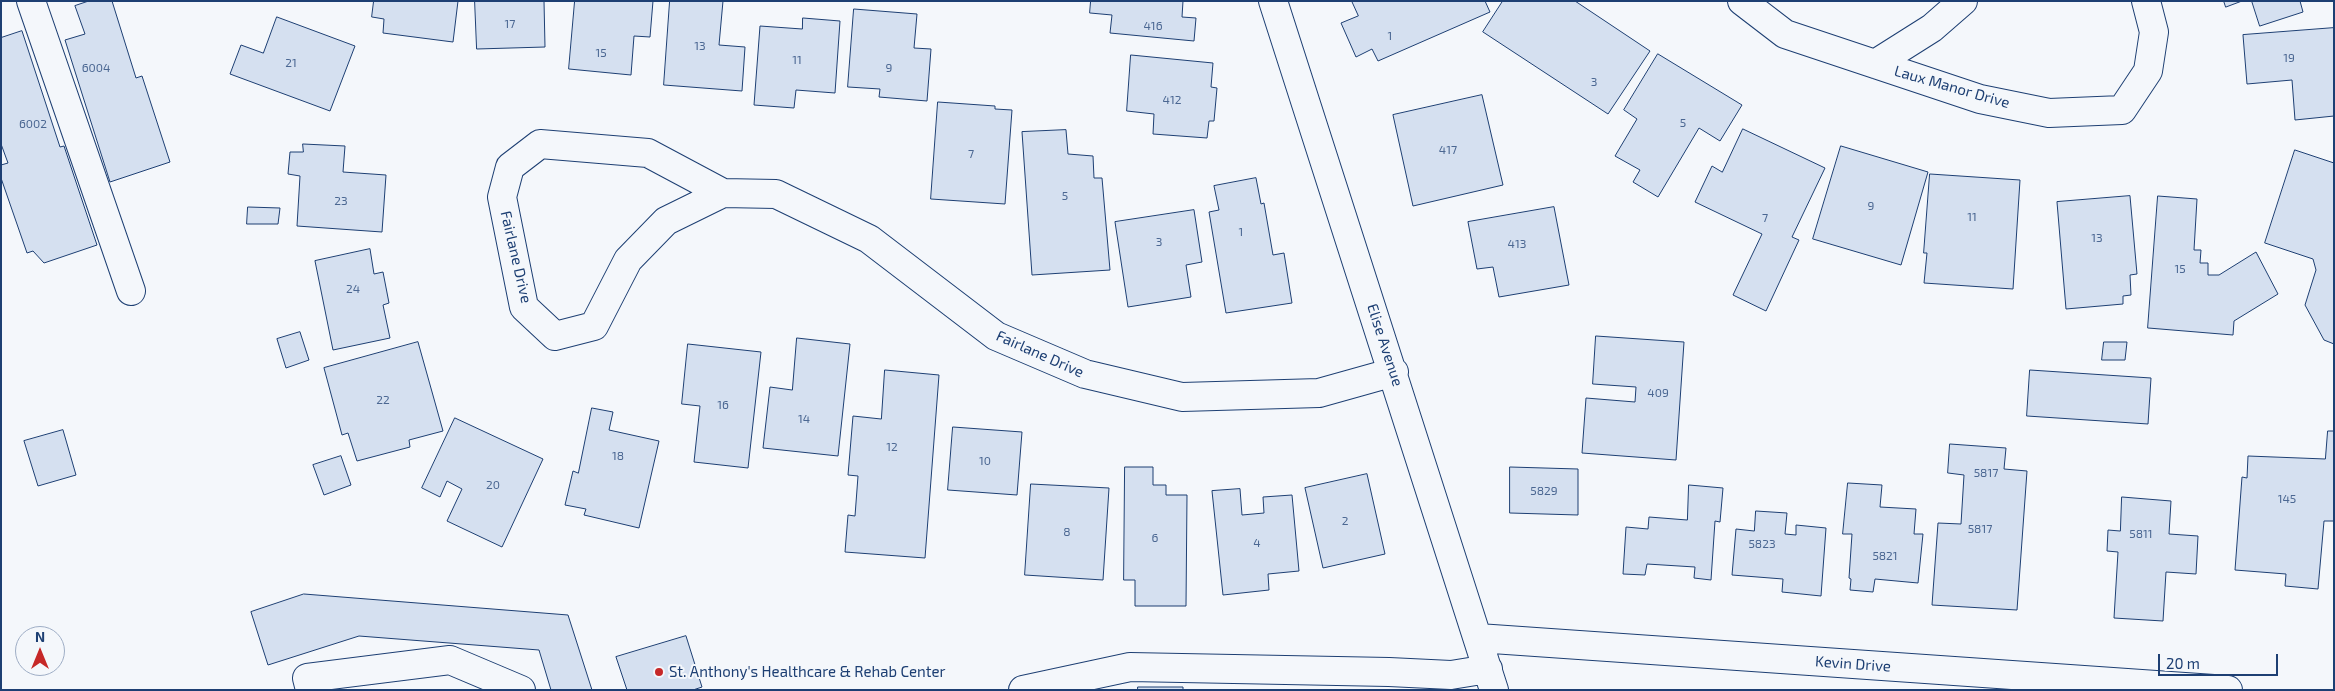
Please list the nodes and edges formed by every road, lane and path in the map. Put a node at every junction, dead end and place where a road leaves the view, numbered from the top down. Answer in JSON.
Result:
{"nodes":[{"id":1,"x":31,"y":1,"type":"edge"},
{"id":2,"x":1274,"y":1,"type":"edge"},
{"id":3,"x":1742,"y":1,"type":"edge"},
{"id":4,"x":1963,"y":1,"type":"edge"},
{"id":5,"x":2146,"y":1,"type":"edge"},
{"id":6,"x":1875,"y":64,"type":"junction"},
{"id":7,"x":723,"y":193,"type":"junction"},
{"id":8,"x":132,"y":291,"type":"dead end"},
{"id":9,"x":1394,"y":372,"type":"junction"},
{"id":10,"x":1478,"y":638,"type":"junction"},
{"id":11,"x":1491,"y":679,"type":"edge"},
{"id":12,"x":1392,"y":681,"type":"edge"},
{"id":13,"x":310,"y":690,"type":"edge"},
{"id":14,"x":521,"y":690,"type":"edge"},
{"id":15,"x":1023,"y":690,"type":"edge"},
{"id":16,"x":2228,"y":690,"type":"edge"}],
"edges":[{"from":1,"to":8,"type":"street"},
{"from":2,"to":9,"type":"street","name":"Elise Avenue"},
{"from":3,"to":6,"type":"street","name":"Laux Manor Drive"},
{"from":4,"to":6,"type":"street","name":"Laux Manor Drive"},
{"from":5,"to":6,"type":"street","name":"Laux Manor Drive"},
{"from":7,"to":7,"type":"street","name":"Fairlane Drive"},
{"from":7,"to":9,"type":"street","name":"Fairlane Drive"},
{"from":9,"to":10,"type":"street","name":"Elise Avenue"},
{"from":10,"to":11,"type":"street","name":"Elise Avenue"},
{"from":10,"to":16,"type":"street","name":"Kevin Drive"},
{"from":11,"to":12,"type":"street"},
{"from":12,"to":15,"type":"street"},
{"from":13,"to":14,"type":"street"}]}
